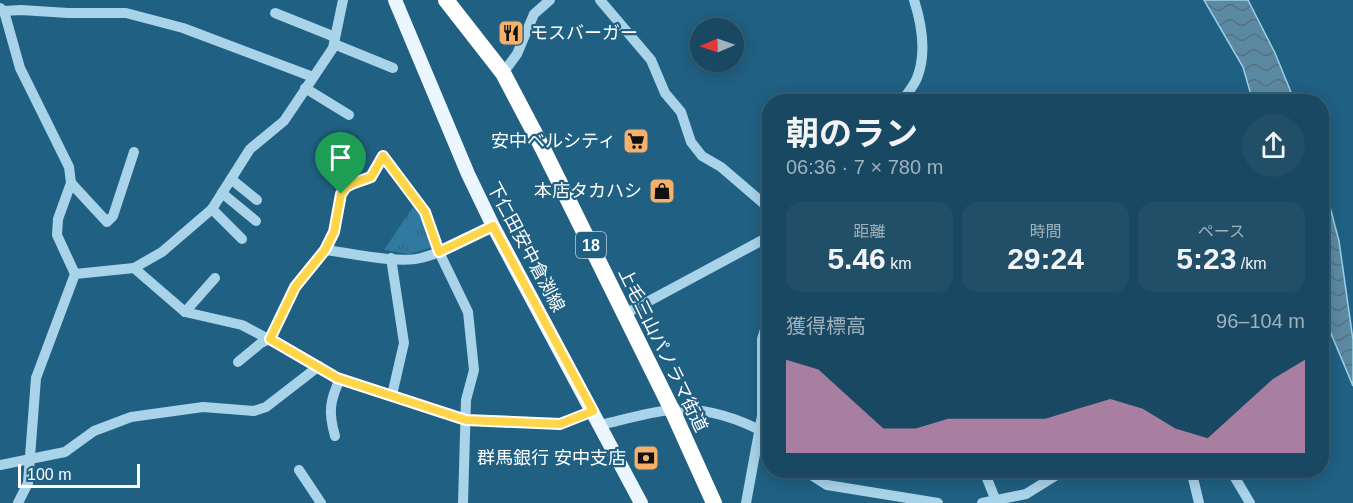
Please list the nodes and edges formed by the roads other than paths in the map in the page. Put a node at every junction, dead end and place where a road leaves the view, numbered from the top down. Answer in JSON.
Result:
{"nodes":[{"id":1,"x":343,"y":0,"type":"edge"},
{"id":2,"x":395,"y":0,"type":"edge"},
{"id":3,"x":446,"y":0,"type":"edge"},
{"id":4,"x":550,"y":0,"type":"edge"},
{"id":5,"x":600,"y":0,"type":"edge"},
{"id":6,"x":914,"y":0,"type":"edge"},
{"id":7,"x":22,"y":5,"type":"edge"},
{"id":8,"x":2,"y":9,"type":"edge"},
{"id":9,"x":275,"y":13,"type":"dead end"},
{"id":10,"x":334,"y":40,"type":"junction"},
{"id":11,"x":393,"y":68,"type":"dead end"},
{"id":12,"x":503,"y":72,"type":"junction"},
{"id":13,"x":313,"y":77,"type":"junction"},
{"id":14,"x":305,"y":88,"type":"junction"},
{"id":15,"x":907,"y":94,"type":"edge"},
{"id":16,"x":349,"y":115,"type":"dead end"},
{"id":17,"x":135,"y":152,"type":"dead end"},
{"id":18,"x":231,"y":179,"type":"junction"},
{"id":19,"x":71,"y":183,"type":"junction"},
{"id":20,"x":222,"y":193,"type":"junction"},
{"id":21,"x":256,"y":200,"type":"dead end"},
{"id":22,"x":762,"y":202,"type":"edge"},
{"id":23,"x":212,"y":209,"type":"junction"},
{"id":24,"x":256,"y":221,"type":"dead end"},
{"id":25,"x":493,"y":226,"type":"junction"},
{"id":26,"x":242,"y":238,"type":"dead end"},
{"id":27,"x":762,"y":241,"type":"edge"},
{"id":28,"x":325,"y":250,"type":"junction"},
{"id":29,"x":439,"y":252,"type":"junction"},
{"id":30,"x":391,"y":258,"type":"junction"},
{"id":31,"x":134,"y":268,"type":"junction"},
{"id":32,"x":75,"y":274,"type":"junction"},
{"id":33,"x":215,"y":278,"type":"dead end"},
{"id":34,"x":185,"y":312,"type":"junction"},
{"id":35,"x":625,"y":314,"type":"junction"},
{"id":36,"x":270,"y":339,"type":"junction"},
{"id":37,"x":762,"y":339,"type":"edge"},
{"id":38,"x":238,"y":362,"type":"dead end"},
{"id":39,"x":319,"y":366,"type":"junction"},
{"id":40,"x":340,"y":379,"type":"junction"},
{"id":41,"x":392,"y":395,"type":"junction"},
{"id":42,"x":672,"y":410,"type":"junction"},
{"id":43,"x":593,"y":411,"type":"junction"},
{"id":44,"x":762,"y":416,"type":"edge"},
{"id":45,"x":762,"y":416,"type":"edge"},
{"id":46,"x":466,"y":420,"type":"junction"},
{"id":47,"x":600,"y":425,"type":"junction"},
{"id":48,"x":759,"y":430,"type":"junction"},
{"id":49,"x":762,"y":432,"type":"edge"},
{"id":50,"x":335,"y":436,"type":"dead end"},
{"id":51,"x":29,"y":459,"type":"junction"},
{"id":52,"x":0,"y":465,"type":"edge"},
{"id":53,"x":299,"y":470,"type":"dead end"},
{"id":54,"x":815,"y":478,"type":"edge"},
{"id":55,"x":987,"y":478,"type":"edge"},
{"id":56,"x":1045,"y":478,"type":"edge"},
{"id":57,"x":1193,"y":478,"type":"edge"},
{"id":58,"x":1235,"y":478,"type":"edge"},
{"id":59,"x":996,"y":501,"type":"junction"},
{"id":60,"x":18,"y":503,"type":"edge"},
{"id":61,"x":321,"y":503,"type":"edge"},
{"id":62,"x":463,"y":503,"type":"edge"},
{"id":63,"x":641,"y":503,"type":"edge"},
{"id":64,"x":714,"y":503,"type":"edge"},
{"id":65,"x":746,"y":503,"type":"edge"},
{"id":66,"x":938,"y":503,"type":"edge"},
{"id":67,"x":982,"y":503,"type":"edge"},
{"id":68,"x":1199,"y":503,"type":"edge"},
{"id":69,"x":1250,"y":503,"type":"edge"}],
"edges":[{"from":1,"to":10,"type":"street"},
{"from":2,"to":25,"type":"main road","name":"下仁田安中倉渕線"},
{"from":3,"to":12,"type":"highway","name":"上毛三山パノラマ街道","number":"18"},
{"from":4,"to":12,"type":"street"},
{"from":5,"to":22,"type":"street"},
{"from":6,"to":15,"type":"street"},
{"from":7,"to":8,"type":"street"},
{"from":7,"to":13,"type":"street"},
{"from":8,"to":19,"type":"street"},
{"from":9,"to":10,"type":"street"},
{"from":10,"to":11,"type":"street"},
{"from":10,"to":13,"type":"street"},
{"from":12,"to":35,"type":"highway","name":"上毛三山パノラマ街道","number":"18"},
{"from":13,"to":14,"type":"street"},
{"from":14,"to":16,"type":"street"},
{"from":14,"to":18,"type":"street"},
{"from":17,"to":19,"type":"street"},
{"from":18,"to":20,"type":"street"},
{"from":18,"to":21,"type":"street"},
{"from":19,"to":32,"type":"street"},
{"from":20,"to":23,"type":"street"},
{"from":20,"to":24,"type":"street"},
{"from":23,"to":26,"type":"street"},
{"from":23,"to":31,"type":"street"},
{"from":25,"to":29,"type":"street"},
{"from":25,"to":43,"type":"main road","name":"下仁田安中倉渕線"},
{"from":27,"to":35,"type":"street"},
{"from":28,"to":29,"type":"street"},
{"from":28,"to":30,"type":"street"},
{"from":28,"to":36,"type":"street"},
{"from":29,"to":30,"type":"street"},
{"from":29,"to":46,"type":"street"},
{"from":30,"to":41,"type":"street"},
{"from":31,"to":32,"type":"street"},
{"from":31,"to":34,"type":"street"},
{"from":32,"to":51,"type":"street"},
{"from":33,"to":34,"type":"street"},
{"from":34,"to":36,"type":"street"},
{"from":35,"to":42,"type":"highway","name":"上毛三山パノラマ街道","number":"18"},
{"from":36,"to":38,"type":"street"},
{"from":36,"to":39,"type":"street"},
{"from":37,"to":44,"type":"street"},
{"from":39,"to":40,"type":"street"},
{"from":39,"to":51,"type":"street"},
{"from":40,"to":41,"type":"street"},
{"from":40,"to":50,"type":"street"},
{"from":41,"to":46,"type":"street"},
{"from":42,"to":47,"type":"street"},
{"from":42,"to":48,"type":"street"},
{"from":42,"to":64,"type":"highway","name":"上毛三山パノラマ街道","number":"18"},
{"from":43,"to":46,"type":"street"},
{"from":43,"to":47,"type":"main road","name":"下仁田安中倉渕線"},
{"from":45,"to":48,"type":"street"},
{"from":46,"to":62,"type":"street"},
{"from":47,"to":63,"type":"main road","name":"下仁田安中倉渕線"},
{"from":48,"to":49,"type":"street"},
{"from":48,"to":65,"type":"street"},
{"from":51,"to":52,"type":"street"},
{"from":51,"to":60,"type":"street"},
{"from":53,"to":61,"type":"street"},
{"from":54,"to":66,"type":"street"},
{"from":55,"to":59,"type":"street"},
{"from":56,"to":59,"type":"street"},
{"from":57,"to":68,"type":"street"},
{"from":58,"to":69,"type":"street"},
{"from":59,"to":67,"type":"street"}]}
